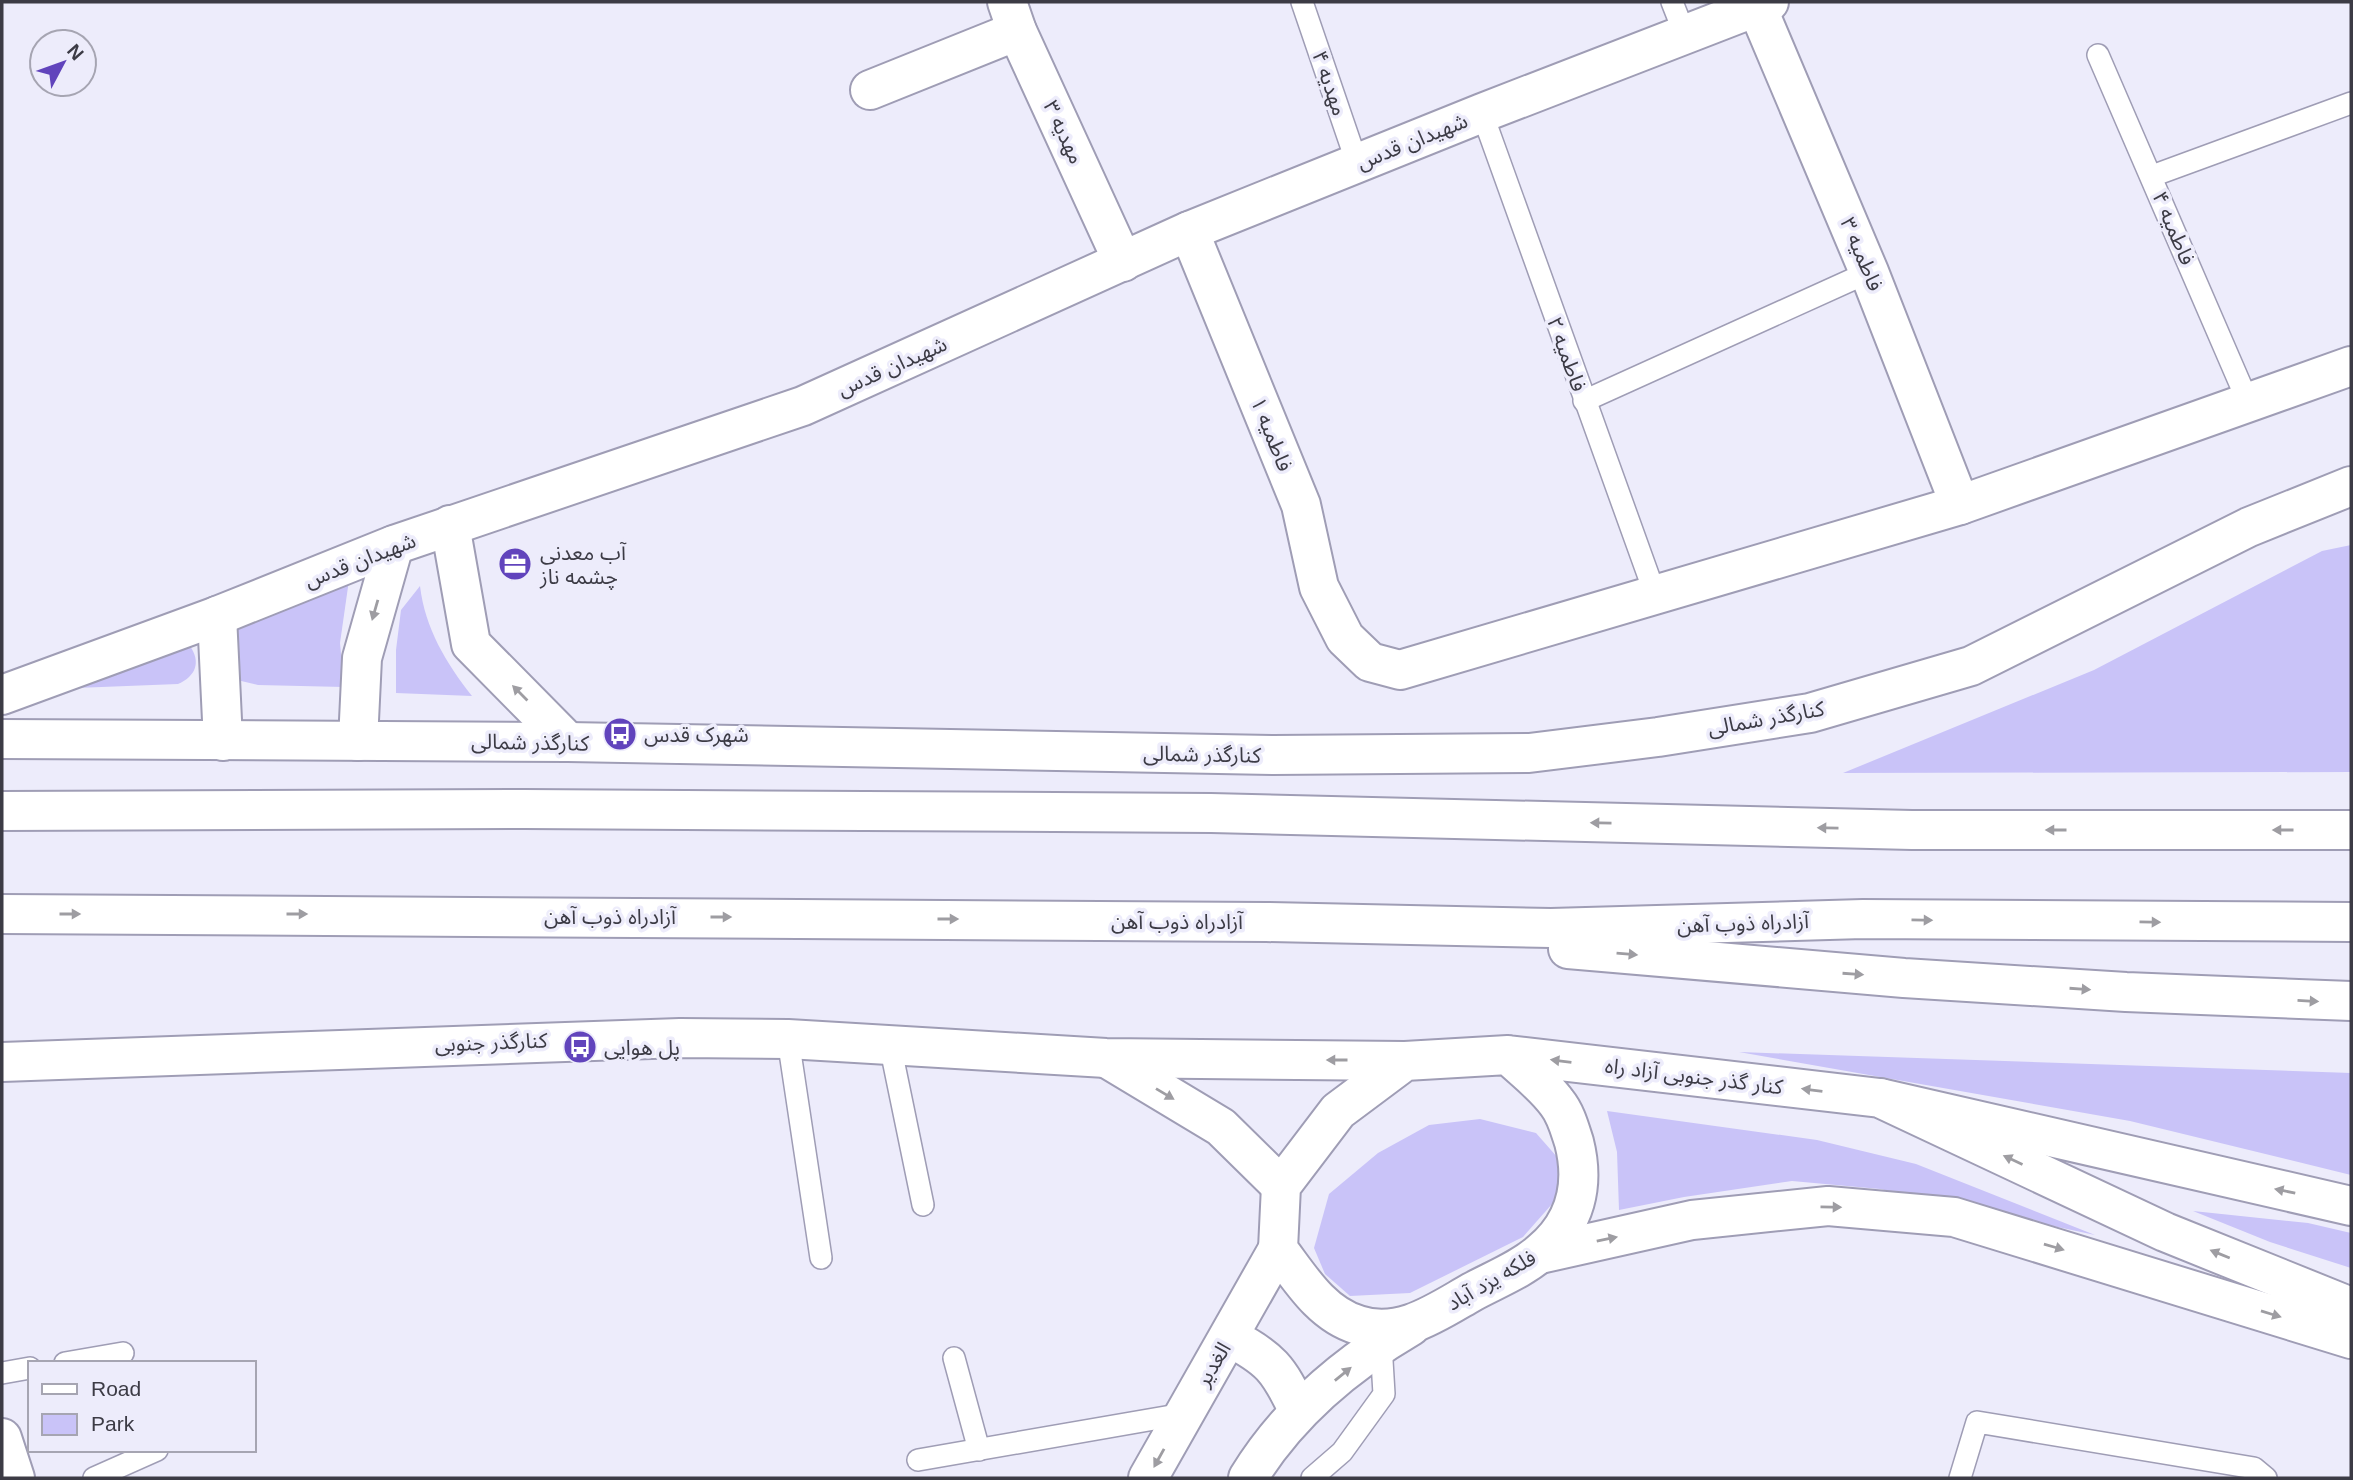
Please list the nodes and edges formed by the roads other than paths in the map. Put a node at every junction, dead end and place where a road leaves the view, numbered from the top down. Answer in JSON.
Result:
{"nodes":[{"id":1,"x":1302,"y":2,"type":"edge"},
{"id":2,"x":1763,"y":4,"type":"edge"},
{"id":3,"x":1012,"y":16,"type":"edge"},
{"id":4,"x":1679,"y":18,"type":"edge"},
{"id":5,"x":2098,"y":55,"type":"dead end"},
{"id":6,"x":870,"y":90,"type":"dead end"},
{"id":7,"x":2351,"y":103,"type":"edge"},
{"id":8,"x":1482,"y":113,"type":"junction"},
{"id":9,"x":1357,"y":163,"type":"junction"},
{"id":10,"x":2152,"y":176,"type":"junction"},
{"id":11,"x":1189,"y":231,"type":"junction"},
{"id":12,"x":1123,"y":262,"type":"junction"},
{"id":13,"x":1869,"y":272,"type":"junction"},
{"id":14,"x":2351,"y":366,"type":"edge"},
{"id":15,"x":1584,"y":401,"type":"junction"},
{"id":16,"x":2248,"y":402,"type":"junction"},
{"id":17,"x":2351,"y":486,"type":"edge"},
{"id":18,"x":1960,"y":505,"type":"junction"},
{"id":19,"x":450,"y":525,"type":"junction"},
{"id":20,"x":394,"y":545,"type":"junction"},
{"id":21,"x":1655,"y":594,"type":"junction"},
{"id":22,"x":217,"y":616,"type":"junction"},
{"id":23,"x":2,"y":695,"type":"edge"},
{"id":24,"x":2,"y":739,"type":"edge"},
{"id":25,"x":223,"y":741,"type":"junction"},
{"id":26,"x":358,"y":741,"type":"junction"},
{"id":27,"x":568,"y":742,"type":"junction"},
{"id":28,"x":2,"y":811,"type":"edge"},
{"id":29,"x":2351,"y":830,"type":"edge"},
{"id":30,"x":2,"y":914,"type":"edge"},
{"id":31,"x":1266,"y":922,"type":"junction"},
{"id":32,"x":2351,"y":922,"type":"edge"},
{"id":33,"x":2351,"y":1001,"type":"edge"},
{"id":34,"x":788,"y":1039,"type":"junction"},
{"id":35,"x":890,"y":1045,"type":"junction"},
{"id":36,"x":1508,"y":1055,"type":"junction"},
{"id":37,"x":1106,"y":1058,"type":"junction"},
{"id":38,"x":1405,"y":1061,"type":"junction"},
{"id":39,"x":2,"y":1062,"type":"edge"},
{"id":40,"x":1880,"y":1098,"type":"junction"},
{"id":41,"x":1281,"y":1186,"type":"junction"},
{"id":42,"x":923,"y":1205,"type":"dead end"},
{"id":43,"x":2351,"y":1206,"type":"edge"},
{"id":44,"x":1278,"y":1250,"type":"junction"},
{"id":45,"x":1540,"y":1254,"type":"junction"},
{"id":46,"x":821,"y":1258,"type":"dead end"},
{"id":47,"x":2351,"y":1307,"type":"edge"},
{"id":48,"x":1418,"y":1322,"type":"junction"},
{"id":49,"x":1229,"y":1337,"type":"junction"},
{"id":50,"x":2351,"y":1339,"type":"edge"},
{"id":51,"x":1381,"y":1344,"type":"junction"},
{"id":52,"x":123,"y":1353,"type":"dead end"},
{"id":53,"x":954,"y":1358,"type":"dead end"},
{"id":54,"x":77,"y":1361,"type":"edge"},
{"id":55,"x":28,"y":1368,"type":"edge"},
{"id":56,"x":2,"y":1373,"type":"edge"},
{"id":57,"x":1298,"y":1410,"type":"junction"},
{"id":58,"x":1183,"y":1414,"type":"junction"},
{"id":59,"x":2,"y":1438,"type":"edge"},
{"id":60,"x":979,"y":1450,"type":"junction"},
{"id":61,"x":152,"y":1452,"type":"edge"},
{"id":62,"x":918,"y":1460,"type":"dead end"},
{"id":63,"x":15,"y":1478,"type":"edge"},
{"id":64,"x":94,"y":1478,"type":"edge"},
{"id":65,"x":1148,"y":1478,"type":"edge"},
{"id":66,"x":1248,"y":1478,"type":"edge"},
{"id":67,"x":1312,"y":1478,"type":"edge"},
{"id":68,"x":1960,"y":1478,"type":"edge"},
{"id":69,"x":2266,"y":1478,"type":"edge"}],
"edges":[{"from":1,"to":9,"type":"lane","name":"مهدیه ۴"},
{"from":2,"to":4,"type":"main road","name":"شهیدان قدس"},
{"from":2,"to":13,"type":"main road","name":"فاطمیه ۳"},
{"from":3,"to":6,"type":"main road"},
{"from":3,"to":12,"type":"main road","name":"مهدیه ۳"},
{"from":4,"to":8,"type":"main road","name":"شهیدان قدس"},
{"from":5,"to":10,"type":"lane","name":"فاطمیه ۴"},
{"from":7,"to":10,"type":"lane"},
{"from":8,"to":9,"type":"main road","name":"شهیدان قدس"},
{"from":8,"to":15,"type":"lane","name":"فاطمیه ۲"},
{"from":9,"to":11,"type":"main road","name":"شهیدان قدس"},
{"from":10,"to":16,"type":"lane","name":"فاطمیه ۴"},
{"from":11,"to":12,"type":"main road","name":"شهیدان قدس"},
{"from":11,"to":21,"type":"main road","name":"فاطمیه ۱"},
{"from":12,"to":19,"type":"main road","name":"شهیدان قدس"},
{"from":13,"to":15,"type":"lane"},
{"from":13,"to":18,"type":"main road","name":"فاطمیه ۳"},
{"from":14,"to":16,"type":"main road","name":"فاطمیه ۱"},
{"from":15,"to":21,"type":"lane","name":"فاطمیه ۲"},
{"from":16,"to":18,"type":"main road","name":"فاطمیه ۱"},
{"from":17,"to":27,"type":"main road","name":"کنارگذر شمالی"},
{"from":18,"to":21,"type":"main road","name":"فاطمیه ۱"},
{"from":19,"to":20,"type":"main road","name":"شهیدان قدس"},
{"from":27,"to":19,"type":"main road","one_way":true},
{"from":20,"to":22,"type":"main road","name":"شهیدان قدس"},
{"from":20,"to":26,"type":"main road","one_way":true},
{"from":22,"to":23,"type":"main road","name":"شهیدان قدس"},
{"from":22,"to":25,"type":"main road"},
{"from":24,"to":25,"type":"main road","name":"کنارگذر شمالی"},
{"from":25,"to":26,"type":"main road","name":"کنارگذر شمالی"},
{"from":26,"to":27,"type":"main road","name":"کنارگذر شمالی"},
{"from":29,"to":28,"type":"main road","one_way":true},
{"from":30,"to":31,"type":"main road","name":"آزادراه ذوب آهن","one_way":true},
{"from":31,"to":32,"type":"main road","name":"آزادراه ذوب آهن","one_way":true},
{"from":31,"to":33,"type":"main road","one_way":true},
{"from":34,"to":35,"type":"main road","name":"کنارگذر جنوبی"},
{"from":34,"to":39,"type":"main road","name":"کنارگذر جنوبی"},
{"from":34,"to":46,"type":"lane"},
{"from":35,"to":37,"type":"main road","name":"کنارگذر جنوبی"},
{"from":35,"to":42,"type":"lane"},
{"from":36,"to":38,"type":"main road"},
{"from":40,"to":36,"type":"main road","name":"کنار گذر جنوبی آزاد راه","one_way":true},
{"from":36,"to":45,"type":"main road","name":"فلکه یزد آباد"},
{"from":38,"to":37,"type":"main road","name":"کنارگذر جنوبی","one_way":true},
{"from":37,"to":41,"type":"main road","one_way":true},
{"from":38,"to":41,"type":"main road"},
{"from":43,"to":40,"type":"main road","one_way":true},
{"from":47,"to":40,"type":"main road","one_way":true},
{"from":41,"to":44,"type":"main road"},
{"from":44,"to":48,"type":"main road","name":"فلکه یزد آباد"},
{"from":44,"to":49,"type":"main road","name":"الغدیر"},
{"from":45,"to":48,"type":"main road","name":"فلکه یزد آباد"},
{"from":45,"to":50,"type":"main road","one_way":true},
{"from":48,"to":51,"type":"main road"},
{"from":49,"to":57,"type":"main road"},
{"from":49,"to":58,"type":"main road","name":"الغدیر"},
{"from":57,"to":51,"type":"main road","one_way":true},
{"from":51,"to":67,"type":"lane"},
{"from":52,"to":54,"type":"lane"},
{"from":53,"to":60,"type":"lane"},
{"from":55,"to":56,"type":"lane"},
{"from":57,"to":66,"type":"main road"},
{"from":58,"to":60,"type":"lane"},
{"from":58,"to":65,"type":"main road","name":"الغدیر","one_way":true},
{"from":59,"to":63,"type":"main road"},
{"from":60,"to":62,"type":"lane"},
{"from":61,"to":64,"type":"lane"},
{"from":68,"to":69,"type":"lane"}]}
